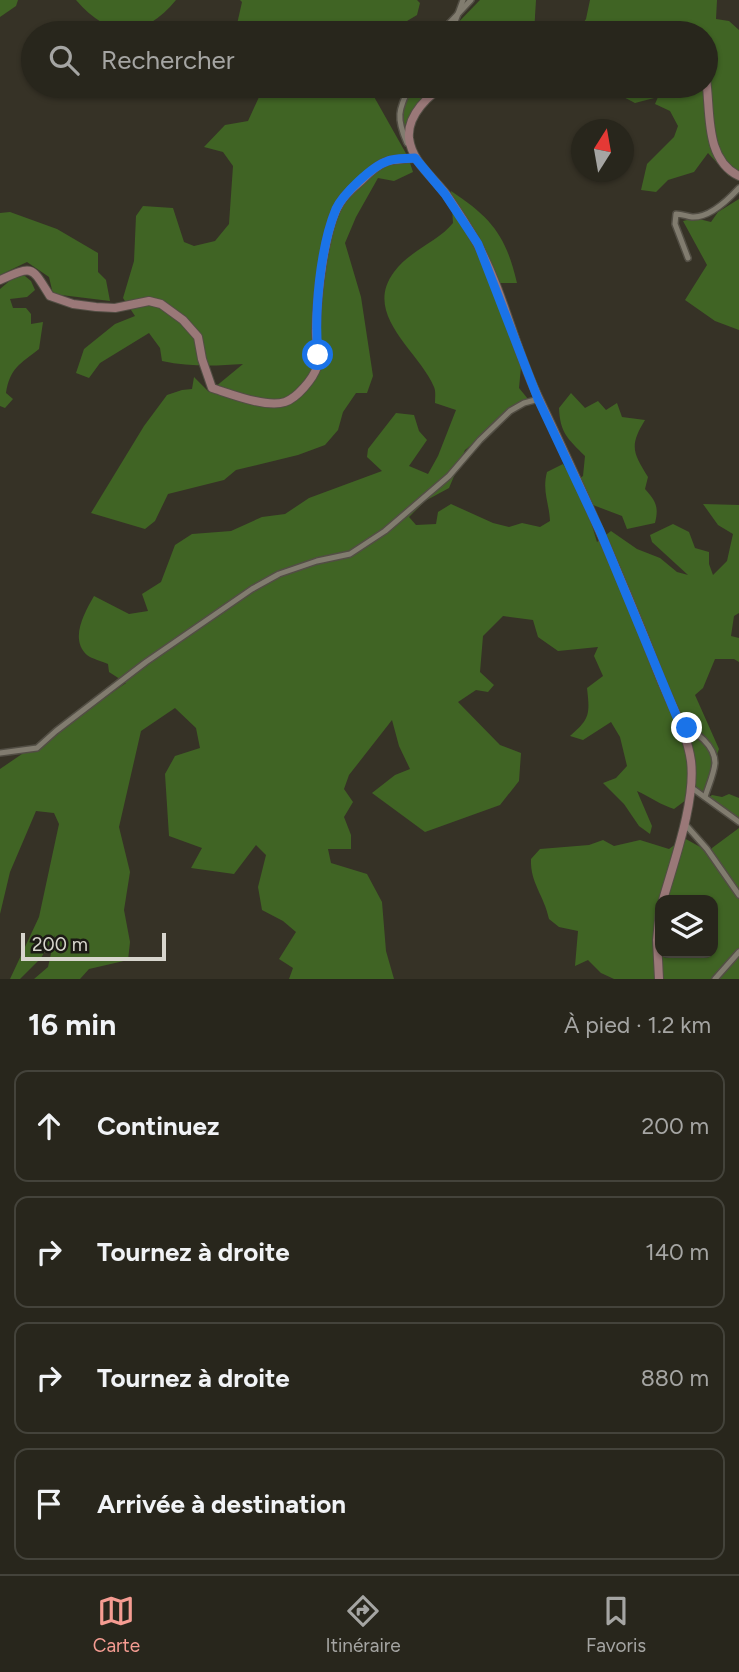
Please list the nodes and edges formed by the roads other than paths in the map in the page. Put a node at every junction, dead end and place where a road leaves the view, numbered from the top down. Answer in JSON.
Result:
{"nodes":[{"id":1,"x":463,"y":0,"type":"edge"},
{"id":2,"x":471,"y":0,"type":"edge"},
{"id":3,"x":457,"y":15,"type":"junction"},
{"id":4,"x":451,"y":21,"type":"edge"},
{"id":5,"x":455,"y":21,"type":"edge"},
{"id":6,"x":405,"y":98,"type":"edge"},
{"id":7,"x":429,"y":98,"type":"edge"},
{"id":8,"x":708,"y":98,"type":"edge"},
{"id":9,"x":415,"y":158,"type":"junction"},
{"id":10,"x":739,"y":176,"type":"edge"},
{"id":11,"x":739,"y":188,"type":"edge"},
{"id":12,"x":688,"y":258,"type":"dead end"},
{"id":13,"x":0,"y":280,"type":"edge"},
{"id":14,"x":538,"y":399,"type":"junction"},
{"id":15,"x":681,"y":727,"type":"junction"},
{"id":16,"x":0,"y":753,"type":"edge"},
{"id":17,"x":692,"y":788,"type":"junction"},
{"id":18,"x":705,"y":797,"type":"junction"},
{"id":19,"x":739,"y":822,"type":"edge"},
{"id":20,"x":684,"y":823,"type":"junction"},
{"id":21,"x":664,"y":895,"type":"edge"},
{"id":22,"x":739,"y":895,"type":"edge"},
{"id":23,"x":739,"y":952,"type":"edge"},
{"id":24,"x":658,"y":958,"type":"edge"},
{"id":25,"x":659,"y":979,"type":"edge"},
{"id":26,"x":715,"y":979,"type":"edge"}],
"edges":[{"from":1,"to":3,"type":"street"},
{"from":2,"to":3,"type":"street"},
{"from":3,"to":4,"type":"street"},
{"from":3,"to":5,"type":"street"},
{"from":6,"to":9,"type":"street"},
{"from":7,"to":9,"type":"street"},
{"from":8,"to":10,"type":"street"},
{"from":9,"to":13,"type":"street"},
{"from":9,"to":14,"type":"street"},
{"from":11,"to":12,"type":"street"},
{"from":14,"to":15,"type":"street"},
{"from":14,"to":16,"type":"street"},
{"from":15,"to":17,"type":"street"},
{"from":15,"to":18,"type":"street"},
{"from":17,"to":18,"type":"street"},
{"from":17,"to":20,"type":"street"},
{"from":18,"to":19,"type":"street"},
{"from":20,"to":21,"type":"street"},
{"from":20,"to":22,"type":"street"},
{"from":23,"to":26,"type":"street"},
{"from":24,"to":25,"type":"street"}]}
